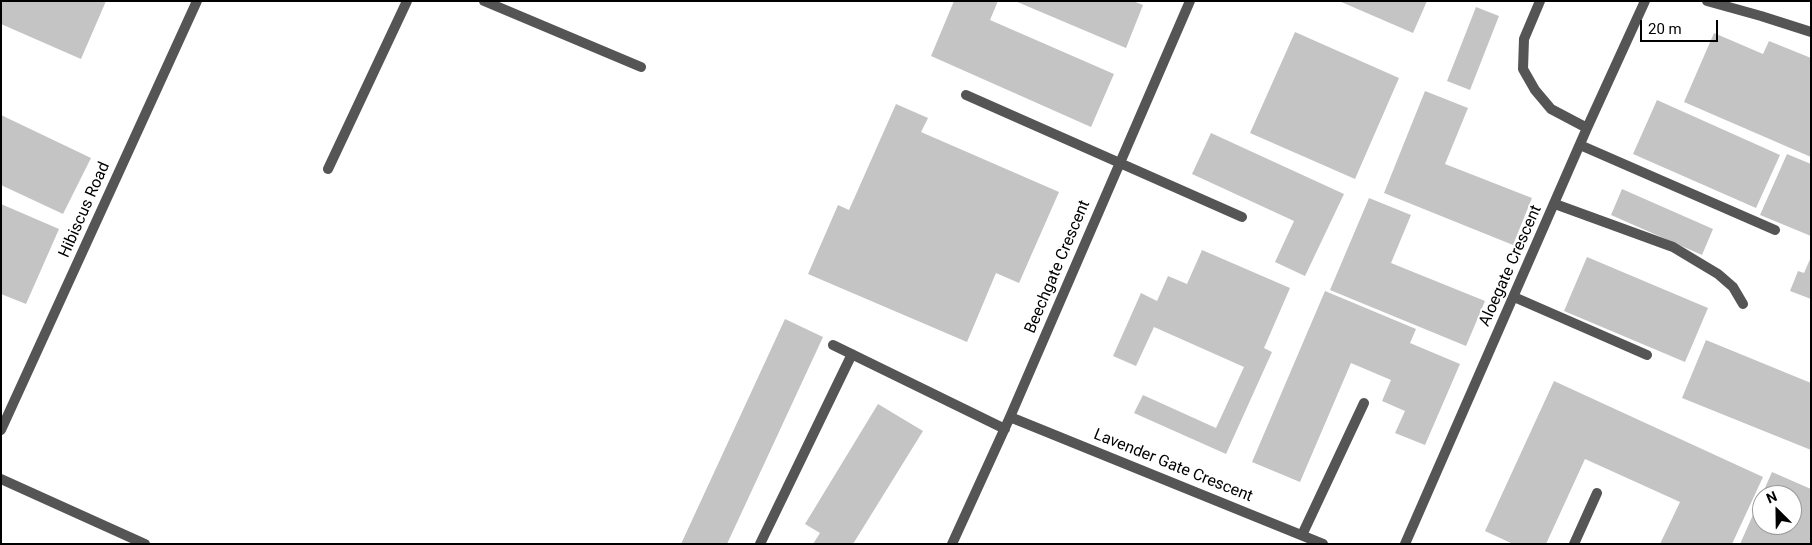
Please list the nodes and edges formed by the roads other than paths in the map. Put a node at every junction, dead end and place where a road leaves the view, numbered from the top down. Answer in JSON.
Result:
{"nodes":[{"id":1,"x":196,"y":1,"type":"edge"},
{"id":2,"x":407,"y":1,"type":"edge"},
{"id":3,"x":484,"y":1,"type":"edge"},
{"id":4,"x":1190,"y":1,"type":"edge"},
{"id":5,"x":1540,"y":1,"type":"edge"},
{"id":6,"x":1645,"y":1,"type":"edge"},
{"id":7,"x":1707,"y":1,"type":"edge"},
{"id":8,"x":1811,"y":32,"type":"edge"},
{"id":9,"x":641,"y":67,"type":"dead end"},
{"id":10,"x":966,"y":95,"type":"dead end"},
{"id":11,"x":1587,"y":128,"type":"junction"},
{"id":12,"x":1580,"y":144,"type":"junction"},
{"id":13,"x":1120,"y":162,"type":"junction"},
{"id":14,"x":328,"y":169,"type":"dead end"},
{"id":15,"x":1555,"y":204,"type":"junction"},
{"id":16,"x":1242,"y":217,"type":"dead end"},
{"id":17,"x":1775,"y":230,"type":"dead end"},
{"id":18,"x":1514,"y":297,"type":"junction"},
{"id":19,"x":1743,"y":304,"type":"dead end"},
{"id":20,"x":833,"y":345,"type":"dead end"},
{"id":21,"x":852,"y":354,"type":"junction"},
{"id":22,"x":1647,"y":355,"type":"dead end"},
{"id":23,"x":1364,"y":403,"type":"dead end"},
{"id":24,"x":1010,"y":417,"type":"junction"},
{"id":25,"x":1004,"y":429,"type":"junction"},
{"id":26,"x":1,"y":430,"type":"edge"},
{"id":27,"x":1,"y":479,"type":"edge"},
{"id":28,"x":1598,"y":493,"type":"dead end"},
{"id":29,"x":1302,"y":535,"type":"junction"},
{"id":30,"x":144,"y":544,"type":"edge"},
{"id":31,"x":760,"y":544,"type":"edge"},
{"id":32,"x":952,"y":544,"type":"edge"},
{"id":33,"x":1324,"y":544,"type":"edge"},
{"id":34,"x":1405,"y":544,"type":"edge"},
{"id":35,"x":1574,"y":544,"type":"edge"}],
"edges":[{"from":1,"to":26,"type":"lane","name":"Hibiscus Road"},
{"from":2,"to":14,"type":"lane"},
{"from":3,"to":9,"type":"lane"},
{"from":4,"to":13,"type":"lane","name":"Beechgate Crescent"},
{"from":5,"to":11,"type":"lane"},
{"from":6,"to":11,"type":"lane","name":"Aloegate Crescent"},
{"from":7,"to":8,"type":"lane"},
{"from":10,"to":13,"type":"lane"},
{"from":11,"to":12,"type":"lane","name":"Aloegate Crescent"},
{"from":12,"to":15,"type":"lane","name":"Aloegate Crescent"},
{"from":12,"to":17,"type":"lane"},
{"from":13,"to":16,"type":"lane"},
{"from":13,"to":24,"type":"lane","name":"Beechgate Crescent"},
{"from":15,"to":18,"type":"lane","name":"Aloegate Crescent"},
{"from":15,"to":19,"type":"lane"},
{"from":18,"to":22,"type":"lane"},
{"from":18,"to":34,"type":"lane","name":"Aloegate Crescent"},
{"from":20,"to":21,"type":"lane"},
{"from":21,"to":25,"type":"lane"},
{"from":21,"to":31,"type":"lane"},
{"from":23,"to":29,"type":"lane"},
{"from":24,"to":25,"type":"lane","name":"Beechgate Crescent"},
{"from":24,"to":29,"type":"lane","name":"Lavender Gate Crescent"},
{"from":25,"to":32,"type":"lane","name":"Beechgate Crescent"},
{"from":27,"to":30,"type":"lane"},
{"from":28,"to":35,"type":"lane"},
{"from":29,"to":33,"type":"lane","name":"Lavender Gate Crescent"}]}
